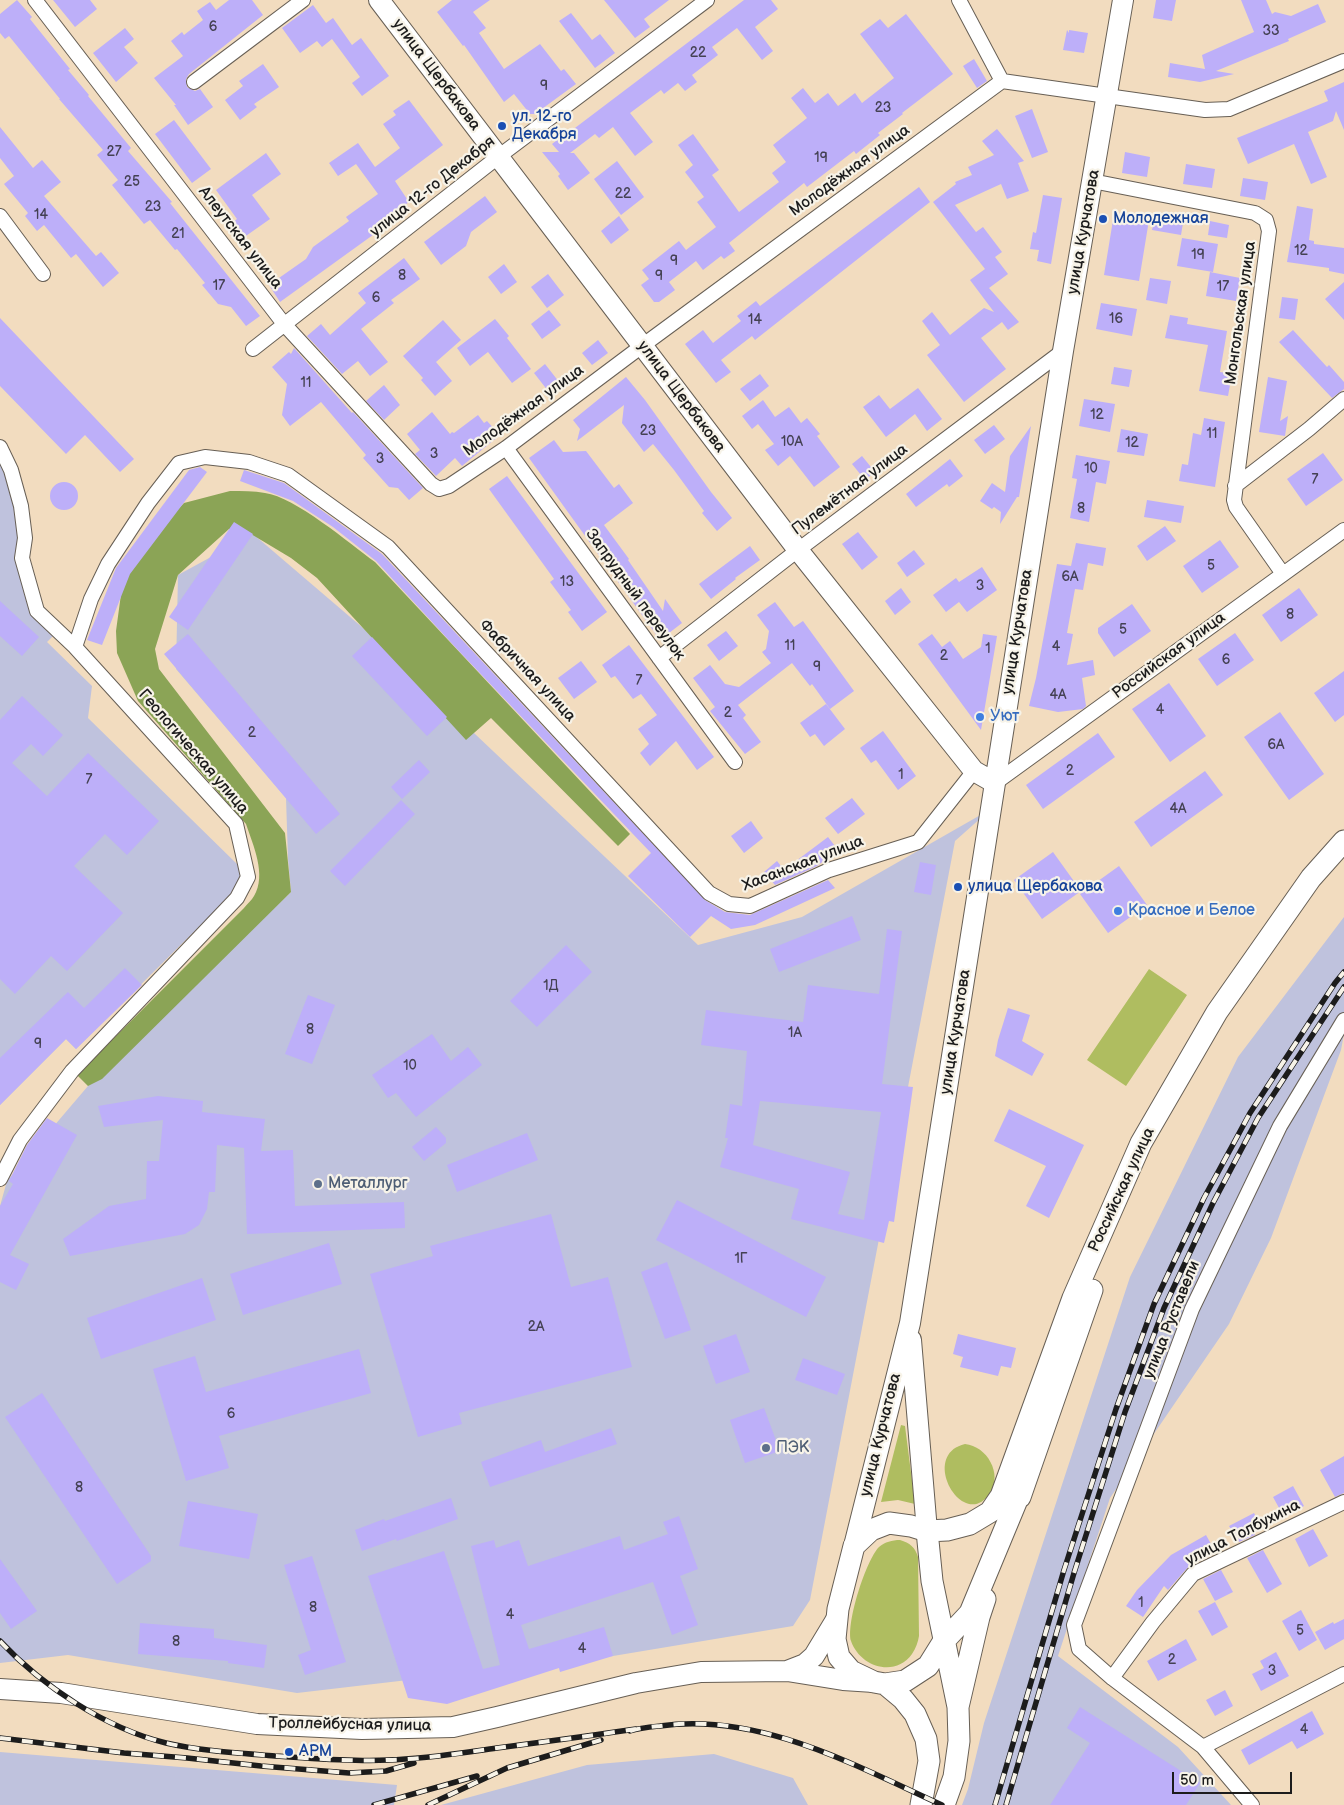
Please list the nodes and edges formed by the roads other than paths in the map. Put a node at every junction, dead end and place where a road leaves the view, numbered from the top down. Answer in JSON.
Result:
{"nodes":[{"id":1,"x":35,"y":0,"type":"edge"},
{"id":2,"x":304,"y":0,"type":"edge"},
{"id":3,"x":379,"y":0,"type":"edge"},
{"id":4,"x":959,"y":0,"type":"edge"},
{"id":5,"x":1123,"y":0,"type":"edge"},
{"id":6,"x":699,"y":2,"type":"edge"},
{"id":7,"x":1344,"y":60,"type":"edge"},
{"id":8,"x":1002,"y":81,"type":"junction"},
{"id":9,"x":194,"y":82,"type":"dead end"},
{"id":10,"x":1106,"y":97,"type":"junction"},
{"id":11,"x":498,"y":157,"type":"junction"},
{"id":12,"x":1092,"y":181,"type":"junction"},
{"id":13,"x":0,"y":216,"type":"edge"},
{"id":14,"x":43,"y":274,"type":"dead end"},
{"id":15,"x":284,"y":324,"type":"junction"},
{"id":16,"x":642,"y":346,"type":"junction"},
{"id":17,"x":253,"y":349,"type":"dead end"},
{"id":18,"x":1063,"y":351,"type":"junction"},
{"id":19,"x":1344,"y":399,"type":"edge"},
{"id":20,"x":0,"y":447,"type":"edge"},
{"id":21,"x":506,"y":448,"type":"junction"},
{"id":22,"x":431,"y":484,"type":"joint"},
{"id":23,"x":1235,"y":486,"type":"junction"},
{"id":24,"x":1344,"y":530,"type":"edge"},
{"id":25,"x":798,"y":550,"type":"junction"},
{"id":26,"x":1282,"y":574,"type":"junction"},
{"id":27,"x":75,"y":647,"type":"junction"},
{"id":28,"x":659,"y":658,"type":"junction"},
{"id":29,"x":735,"y":762,"type":"dead end"},
{"id":30,"x":974,"y":771,"type":"junction"},
{"id":31,"x":995,"y":783,"type":"junction"},
{"id":32,"x":1344,"y":841,"type":"edge"},
{"id":33,"x":1344,"y":863,"type":"edge"},
{"id":34,"x":729,"y":904,"type":"joint"},
{"id":35,"x":1344,"y":1020,"type":"edge"},
{"id":36,"x":1340,"y":1035,"type":"edge"},
{"id":37,"x":0,"y":1180,"type":"edge"},
{"id":38,"x":910,"y":1324,"type":"junction"},
{"id":39,"x":1024,"y":1484,"type":"junction"},
{"id":40,"x":1344,"y":1502,"type":"edge"},
{"id":41,"x":927,"y":1531,"type":"junction"},
{"id":42,"x":854,"y":1546,"type":"junction"},
{"id":43,"x":837,"y":1618,"type":"junction"},
{"id":44,"x":943,"y":1642,"type":"junction"},
{"id":45,"x":787,"y":1671,"type":"junction"},
{"id":46,"x":1344,"y":1674,"type":"edge"},
{"id":47,"x":1112,"y":1678,"type":"junction"},
{"id":48,"x":879,"y":1683,"type":"junction"},
{"id":49,"x":0,"y":1689,"type":"edge"},
{"id":50,"x":958,"y":1707,"type":"junction"},
{"id":51,"x":1203,"y":1747,"type":"junction"},
{"id":52,"x":921,"y":1805,"type":"edge"},
{"id":53,"x":944,"y":1805,"type":"edge"},
{"id":54,"x":1252,"y":1805,"type":"edge"}],
"edges":[{"from":1,"to":15,"type":"street","name":"Алеутская улица"},
{"from":2,"to":9,"type":"street"},
{"from":3,"to":11,"type":"street","name":"улица Щербакова"},
{"from":4,"to":8,"type":"street"},
{"from":5,"to":10,"type":"street","name":"улица Курчатова"},
{"from":6,"to":11,"type":"street","name":"улица 12-го Декабря"},
{"from":7,"to":10,"type":"street"},
{"from":8,"to":10,"type":"street"},
{"from":8,"to":16,"type":"street","name":"Молодёжная улица"},
{"from":10,"to":12,"type":"street","name":"улица Курчатова"},
{"from":11,"to":15,"type":"street","name":"улица 12-го Декабря"},
{"from":11,"to":16,"type":"street","name":"улица Щербакова"},
{"from":12,"to":18,"type":"street","name":"улица Курчатова"},
{"from":12,"to":23,"type":"street","name":"Монгольская улица"},
{"from":13,"to":14,"type":"street"},
{"from":15,"to":17,"type":"street","name":"улица 12-го Декабря"},
{"from":15,"to":22,"type":"street","name":"Алеутская улица"},
{"from":16,"to":21,"type":"street","name":"Молодёжная улица"},
{"from":16,"to":25,"type":"street","name":"улица Щербакова"},
{"from":18,"to":25,"type":"street","name":"Пулемётная улица"},
{"from":18,"to":31,"type":"street","name":"улица Курчатова"},
{"from":19,"to":23,"type":"street"},
{"from":20,"to":27,"type":"street","name":"Геологическая улица"},
{"from":21,"to":22,"type":"street","name":"Молодёжная улица"},
{"from":21,"to":28,"type":"street","name":"Запрудный переулок"},
{"from":23,"to":26,"type":"street","name":"Монгольская улица"},
{"from":24,"to":26,"type":"street","name":"Российская улица"},
{"from":25,"to":28,"type":"street","name":"Пулемётная улица"},
{"from":25,"to":30,"type":"street","name":"улица Щербакова"},
{"from":26,"to":31,"type":"street","name":"Российская улица"},
{"from":27,"to":34,"type":"street","name":"Фабричная улица"},
{"from":27,"to":37,"type":"street","name":"Геологическая улица"},
{"from":28,"to":29,"type":"street","name":"Запрудный переулок"},
{"from":30,"to":31,"type":"street","name":"улица Щербакова"},
{"from":30,"to":34,"type":"street","name":"Хасанская улица"},
{"from":31,"to":38,"type":"street","name":"улица Курчатова"},
{"from":32,"to":41,"type":"main road","name":"Российская улица"},
{"from":33,"to":39,"type":"main road","name":"Российская улица"},
{"from":35,"to":36,"type":"street","name":"улица Руставели"},
{"from":36,"to":47,"type":"street","name":"улица Руставели"},
{"from":38,"to":41,"type":"street","name":"улица Курчатова"},
{"from":38,"to":42,"type":"street","name":"улица Курчатова"},
{"from":39,"to":44,"type":"main road"},
{"from":39,"to":50,"type":"main road"},
{"from":40,"to":47,"type":"street","name":"улица Толбухина"},
{"from":41,"to":42,"type":"main road"},
{"from":41,"to":44,"type":"main road"},
{"from":42,"to":43,"type":"main road"},
{"from":43,"to":45,"type":"street","name":"Троллейбусная улица"},
{"from":43,"to":48,"type":"main road"},
{"from":44,"to":48,"type":"main road"},
{"from":44,"to":50,"type":"main road"},
{"from":45,"to":48,"type":"street","name":"Троллейбусная улица"},
{"from":45,"to":49,"type":"street","name":"Троллейбусная улица"},
{"from":46,"to":51,"type":"street"},
{"from":47,"to":51,"type":"street"},
{"from":48,"to":52,"type":"main road"},
{"from":50,"to":53,"type":"main road"},
{"from":51,"to":54,"type":"street"}]}
